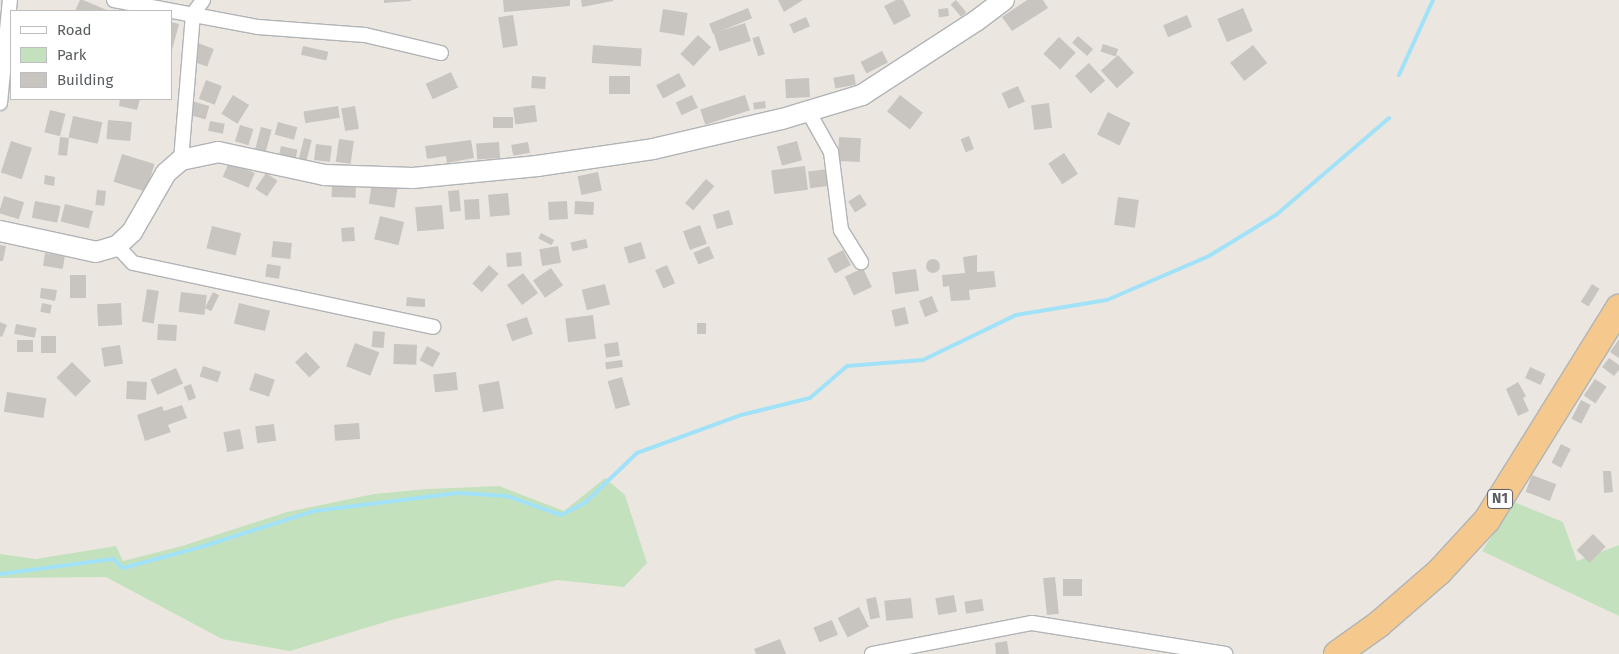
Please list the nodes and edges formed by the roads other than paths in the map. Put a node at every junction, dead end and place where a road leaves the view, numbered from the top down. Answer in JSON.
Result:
{"nodes":[{"id":1,"x":10,"y":0,"type":"edge"},
{"id":2,"x":114,"y":0,"type":"edge"},
{"id":3,"x":203,"y":0,"type":"edge"},
{"id":4,"x":1004,"y":0,"type":"edge"},
{"id":5,"x":166,"y":10,"type":"edge"},
{"id":6,"x":172,"y":11,"type":"edge"},
{"id":7,"x":193,"y":14,"type":"junction"},
{"id":8,"x":441,"y":52,"type":"dead end"},
{"id":9,"x":0,"y":103,"type":"edge"},
{"id":10,"x":808,"y":111,"type":"junction"},
{"id":11,"x":180,"y":160,"type":"junction"},
{"id":12,"x":0,"y":231,"type":"edge"},
{"id":13,"x":117,"y":246,"type":"junction"},
{"id":14,"x":861,"y":262,"type":"dead end"},
{"id":15,"x":1619,"y":308,"type":"edge"},
{"id":16,"x":433,"y":327,"type":"dead end"},
{"id":17,"x":872,"y":654,"type":"edge"},
{"id":18,"x":1226,"y":654,"type":"edge"},
{"id":19,"x":1337,"y":654,"type":"edge"}],
"edges":[{"from":1,"to":9,"type":"street"},
{"from":2,"to":5,"type":"street"},
{"from":3,"to":7,"type":"street"},
{"from":4,"to":10,"type":"street"},
{"from":6,"to":7,"type":"street"},
{"from":7,"to":8,"type":"street"},
{"from":7,"to":11,"type":"street"},
{"from":10,"to":11,"type":"street"},
{"from":10,"to":14,"type":"street"},
{"from":11,"to":13,"type":"street"},
{"from":12,"to":13,"type":"street"},
{"from":13,"to":16,"type":"street"},
{"from":15,"to":19,"type":"highway","number":"N1"},
{"from":17,"to":18,"type":"street"}]}
